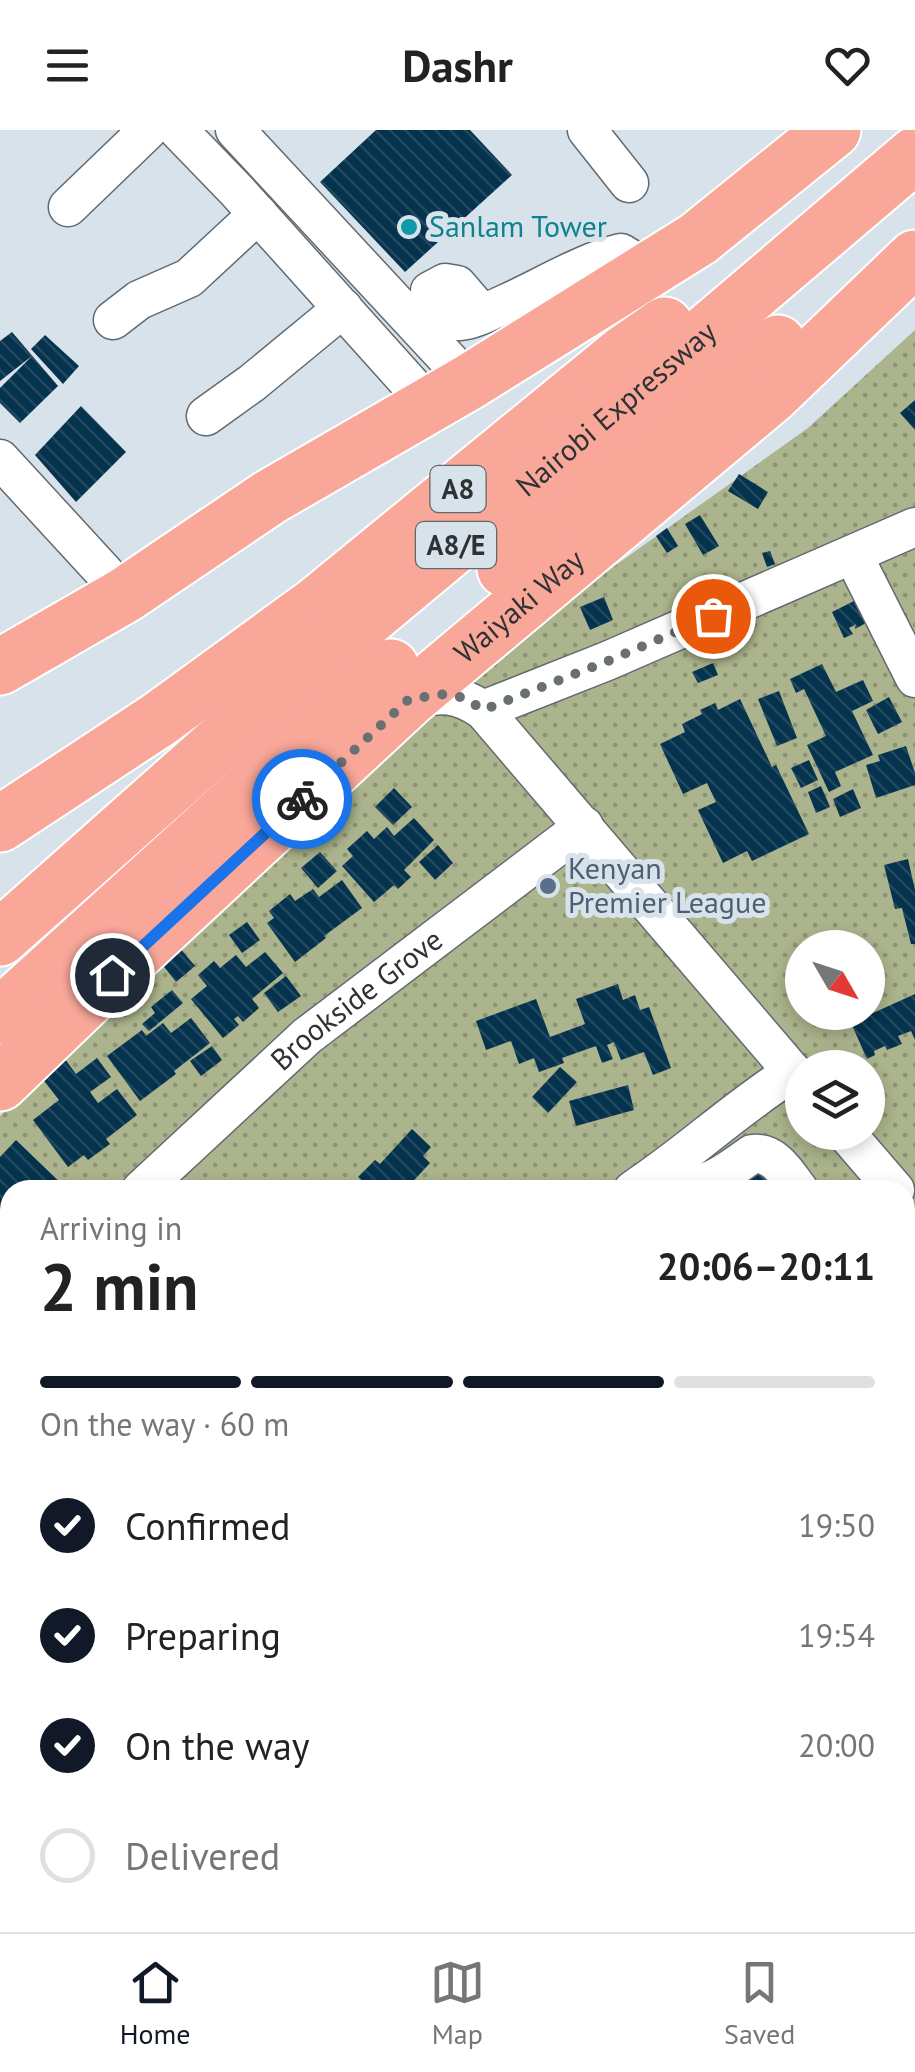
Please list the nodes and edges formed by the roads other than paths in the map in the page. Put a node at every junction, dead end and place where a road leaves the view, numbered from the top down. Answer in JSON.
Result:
{"nodes":[{"id":1,"x":148,"y":130,"type":"edge"},
{"id":2,"x":178,"y":130,"type":"edge"},
{"id":3,"x":234,"y":130,"type":"edge"},
{"id":4,"x":587,"y":130,"type":"edge"},
{"id":5,"x":824,"y":133,"type":"edge"},
{"id":6,"x":915,"y":153,"type":"edge"},
{"id":7,"x":630,"y":183,"type":"dead end"},
{"id":8,"x":68,"y":207,"type":"dead end"},
{"id":9,"x":258,"y":214,"type":"junction"},
{"id":10,"x":915,"y":238,"type":"edge"},
{"id":11,"x":915,"y":258,"type":"edge"},
{"id":12,"x":641,"y":275,"type":"junction"},
{"id":13,"x":343,"y":308,"type":"junction"},
{"id":14,"x":482,"y":314,"type":"dead end"},
{"id":15,"x":113,"y":320,"type":"dead end"},
{"id":16,"x":450,"y":394,"type":"junction"},
{"id":17,"x":206,"y":416,"type":"dead end"},
{"id":18,"x":0,"y":459,"type":"edge"},
{"id":19,"x":915,"y":527,"type":"edge"},
{"id":20,"x":853,"y":556,"type":"junction"},
{"id":21,"x":126,"y":595,"type":"junction"},
{"id":22,"x":482,"y":638,"type":"junction"},
{"id":23,"x":3,"y":660,"type":"edge"},
{"id":24,"x":915,"y":678,"type":"edge"},
{"id":25,"x":409,"y":699,"type":"junction"},
{"id":26,"x":474,"y":704,"type":"junction"},
{"id":27,"x":0,"y":824,"type":"edge"},
{"id":28,"x":584,"y":826,"type":"junction"},
{"id":29,"x":0,"y":938,"type":"edge"},
{"id":30,"x":0,"y":1016,"type":"edge"},
{"id":31,"x":785,"y":1062,"type":"edge"},
{"id":32,"x":785,"y":1083,"type":"edge"},
{"id":33,"x":0,"y":1084,"type":"edge"},
{"id":34,"x":861,"y":1150,"type":"edge"},
{"id":35,"x":670,"y":1166,"type":"junction"},
{"id":36,"x":151,"y":1180,"type":"edge"},
{"id":37,"x":648,"y":1180,"type":"edge"},
{"id":38,"x":685,"y":1180,"type":"edge"},
{"id":39,"x":709,"y":1180,"type":"edge"},
{"id":40,"x":792,"y":1180,"type":"edge"},
{"id":41,"x":887,"y":1180,"type":"edge"}],
"edges":[{"from":1,"to":8,"type":"street"},
{"from":2,"to":9,"type":"street"},
{"from":3,"to":16,"type":"street"},
{"from":4,"to":7,"type":"street"},
{"from":5,"to":12,"type":"highway"},
{"from":6,"to":27,"type":"highway","number":"A8"},
{"from":6,"to":29,"type":"highway","name":"Nairobi Expressway","number":"A8/E"},
{"from":9,"to":13,"type":"street"},
{"from":9,"to":15,"type":"street"},
{"from":10,"to":30,"type":"highway","name":"Nairobi Expressway","number":"A8/E"},
{"from":11,"to":22,"type":"highway","name":"Waiyaki Way"},
{"from":12,"to":14,"type":"street"},
{"from":12,"to":16,"type":"highway"},
{"from":13,"to":16,"type":"street"},
{"from":13,"to":17,"type":"street"},
{"from":16,"to":21,"type":"highway"},
{"from":18,"to":21,"type":"street"},
{"from":19,"to":20,"type":"street"},
{"from":20,"to":24,"type":"street"},
{"from":20,"to":26,"type":"street"},
{"from":21,"to":23,"type":"highway"},
{"from":22,"to":25,"type":"highway","name":"Waiyaki Way"},
{"from":22,"to":26,"type":"street"},
{"from":25,"to":26,"type":"street"},
{"from":25,"to":33,"type":"highway","name":"Waiyaki Way"},
{"from":26,"to":28,"type":"street"},
{"from":28,"to":31,"type":"street"},
{"from":28,"to":36,"type":"street","name":"Brookside Grove"},
{"from":32,"to":35,"type":"street"},
{"from":34,"to":41,"type":"street"},
{"from":35,"to":37,"type":"street"},
{"from":35,"to":38,"type":"street"},
{"from":39,"to":40,"type":"street"}]}
